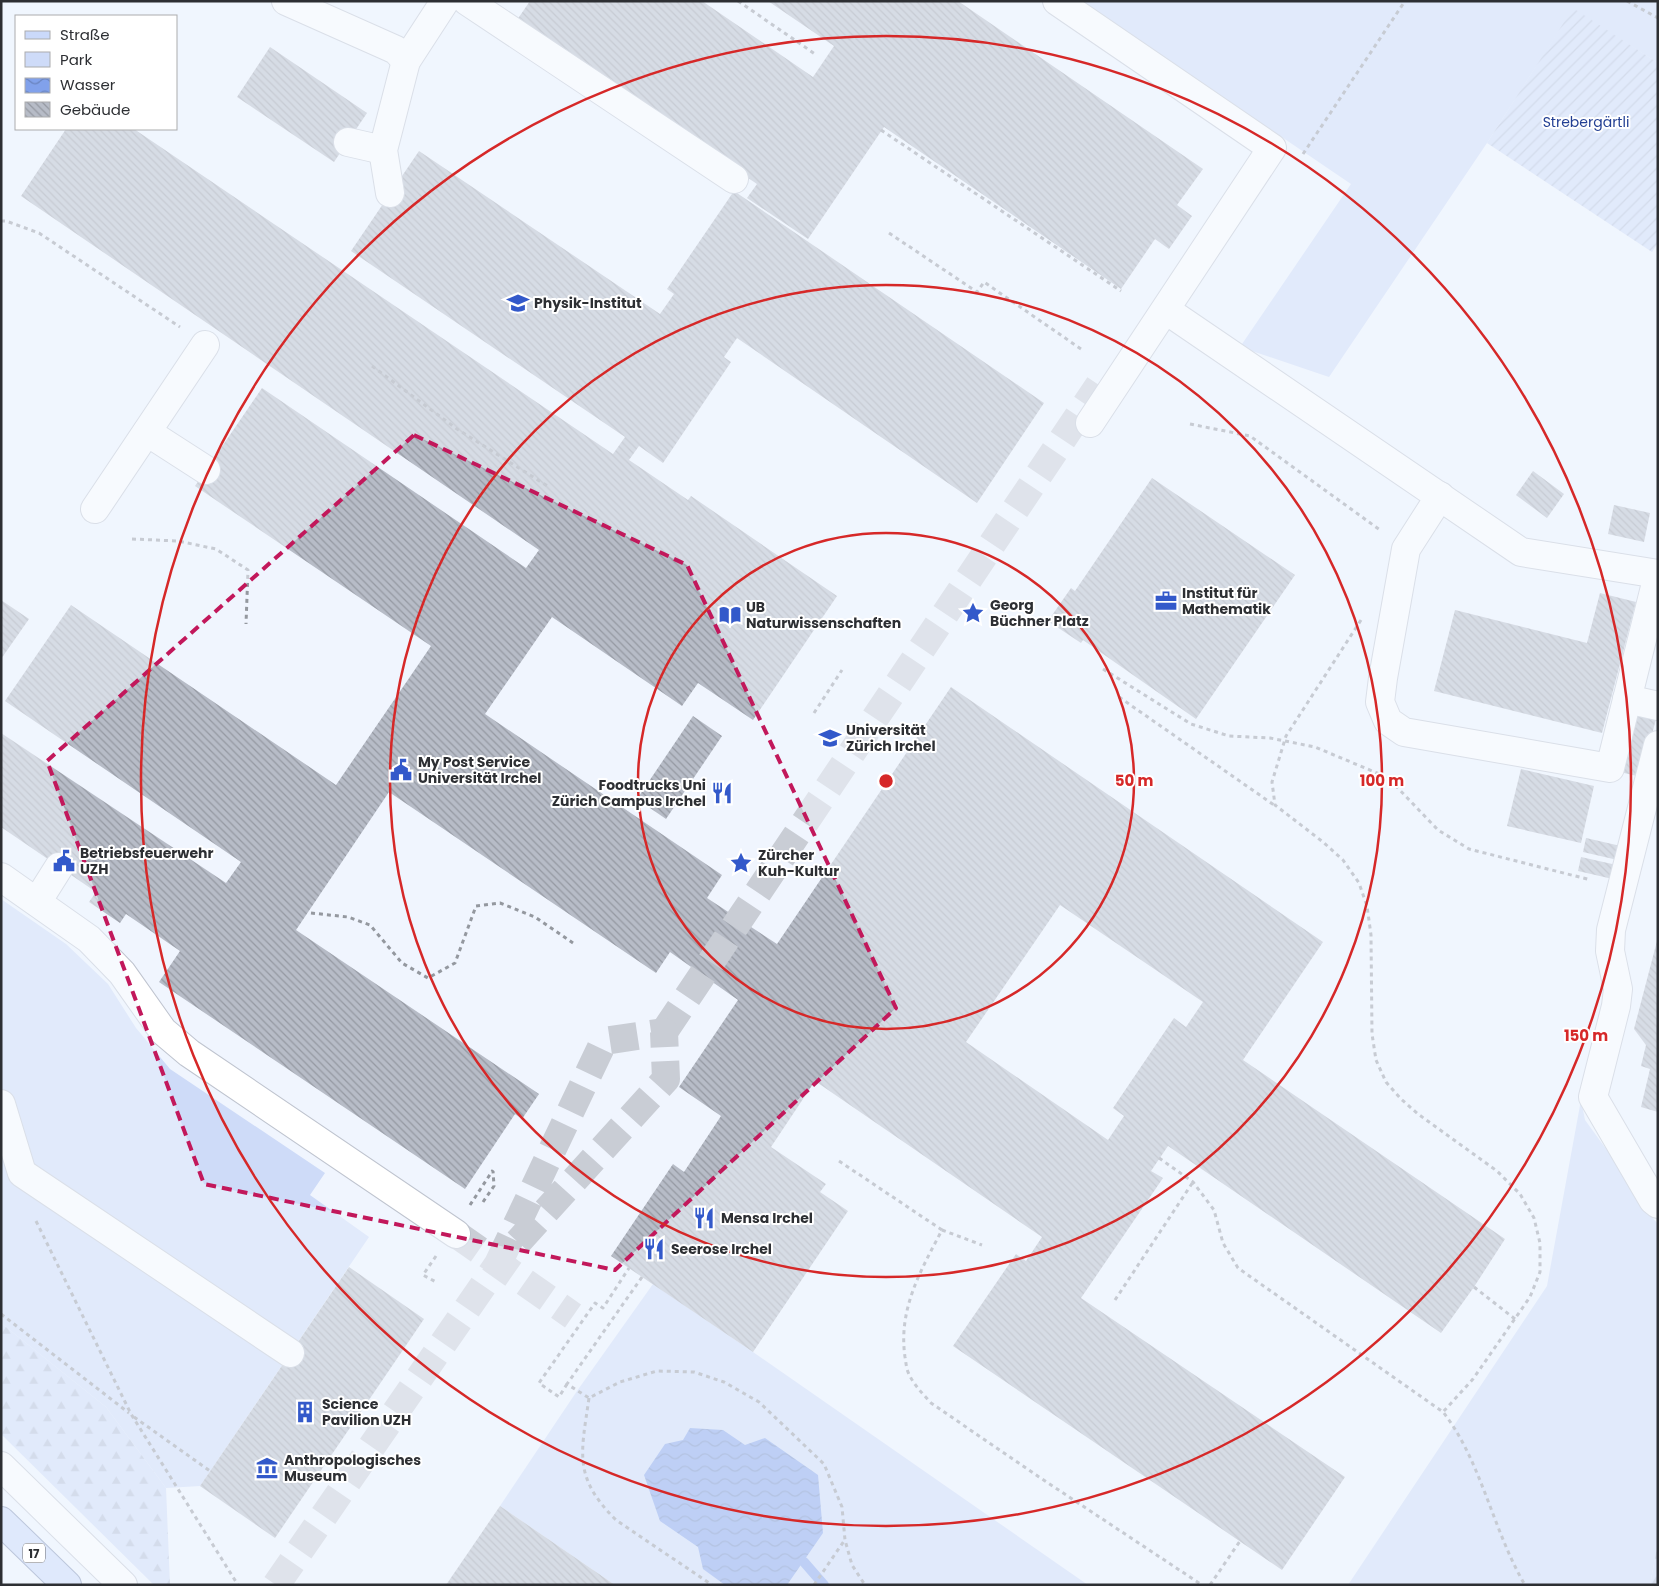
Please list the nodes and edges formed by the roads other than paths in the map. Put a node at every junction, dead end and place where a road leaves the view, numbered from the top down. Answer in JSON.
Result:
{"nodes":[{"id":1,"x":286,"y":1,"type":"edge"},
{"id":2,"x":1057,"y":1,"type":"edge"},
{"id":3,"x":463,"y":2,"type":"edge"},
{"id":4,"x":406,"y":61,"type":"junction"},
{"id":5,"x":348,"y":142,"type":"dead end"},
{"id":6,"x":383,"y":150,"type":"junction"},
{"id":7,"x":734,"y":179,"type":"dead end"},
{"id":8,"x":390,"y":193,"type":"dead end"},
{"id":9,"x":1166,"y":310,"type":"junction"},
{"id":10,"x":205,"y":345,"type":"road end"},
{"id":11,"x":1090,"y":423,"type":"dead end"},
{"id":12,"x":147,"y":432,"type":"junction"},
{"id":13,"x":206,"y":470,"type":"dead end"},
{"id":14,"x":1440,"y":496,"type":"junction"},
{"id":15,"x":95,"y":509,"type":"dead end"},
{"id":16,"x":1658,"y":574,"type":"edge"},
{"id":17,"x":1627,"y":699,"type":"junction"},
{"id":18,"x":1658,"y":706,"type":"edge"},
{"id":19,"x":1658,"y":745,"type":"edge"},
{"id":20,"x":59,"y":867,"type":"dead end"},
{"id":21,"x":1,"y":877,"type":"edge"},
{"id":22,"x":36,"y":902,"type":"junction"},
{"id":23,"x":1,"y":1104,"type":"edge"},
{"id":24,"x":1658,"y":1204,"type":"edge"},
{"id":25,"x":456,"y":1234,"type":"tunnel mouth"},
{"id":26,"x":290,"y":1353,"type":"dead end"},
{"id":27,"x":1,"y":1466,"type":"edge"},
{"id":28,"x":1,"y":1521,"type":"edge"},
{"id":29,"x":67,"y":1585,"type":"edge"},
{"id":30,"x":123,"y":1585,"type":"edge"}],
"edges":[{"from":1,"to":4,"type":"lane"},
{"from":2,"to":9,"type":"lane"},
{"from":3,"to":4,"type":"lane"},
{"from":3,"to":7,"type":"lane"},
{"from":4,"to":6,"type":"lane"},
{"from":5,"to":6,"type":"lane"},
{"from":6,"to":8,"type":"lane"},
{"from":9,"to":11,"type":"lane"},
{"from":9,"to":14,"type":"lane"},
{"from":10,"to":12,"type":"lane"},
{"from":12,"to":13,"type":"lane"},
{"from":12,"to":15,"type":"lane"},
{"from":14,"to":16,"type":"lane"},
{"from":14,"to":17,"type":"lane"},
{"from":16,"to":17,"type":"lane"},
{"from":17,"to":18,"type":"lane"},
{"from":19,"to":24,"type":"lane"},
{"from":20,"to":22,"type":"lane"},
{"from":21,"to":22,"type":"lane"},
{"from":22,"to":25,"type":"lane"},
{"from":23,"to":26,"type":"lane"},
{"from":27,"to":30,"type":"lane"},
{"from":28,"to":29,"type":"main road","number":"17"}]}
